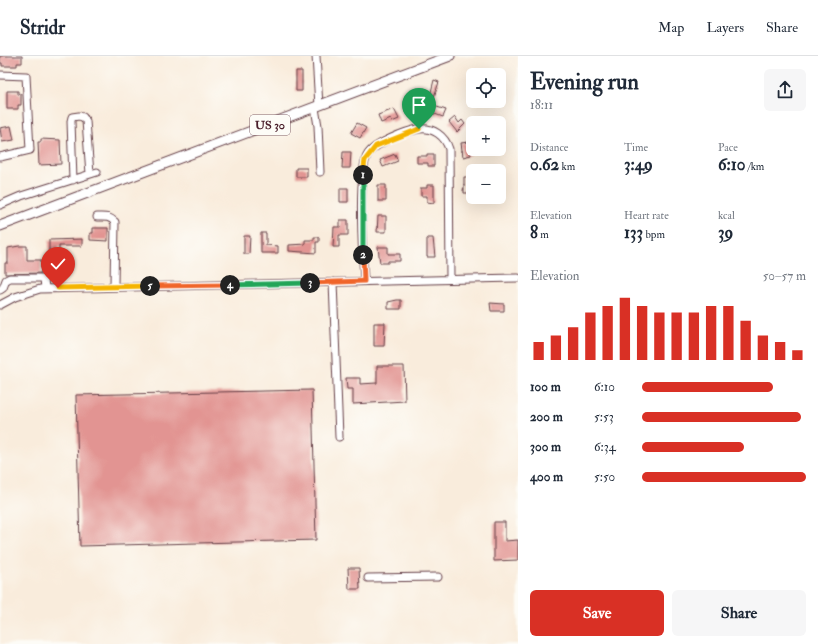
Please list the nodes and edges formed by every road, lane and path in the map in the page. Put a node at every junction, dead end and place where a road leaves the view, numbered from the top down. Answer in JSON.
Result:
{"nodes":[{"id":1,"x":316,"y":56,"type":"edge"},
{"id":2,"x":450,"y":56,"type":"edge"},
{"id":3,"x":0,"y":75,"type":"edge"},
{"id":4,"x":317,"y":107,"type":"junction"},
{"id":5,"x":462,"y":150,"type":"dead end"},
{"id":6,"x":462,"y":156,"type":"dead end"},
{"id":7,"x":0,"y":157,"type":"edge"},
{"id":8,"x":320,"y":172,"type":"dead end"},
{"id":9,"x":73,"y":180,"type":"junction"},
{"id":10,"x":464,"y":184,"type":"dead end"},
{"id":11,"x":463,"y":191,"type":"dead end"},
{"id":12,"x":0,"y":205,"type":"edge"},
{"id":13,"x":97,"y":217,"type":"dead end"},
{"id":14,"x":377,"y":225,"type":"dead end"},
{"id":15,"x":0,"y":226,"type":"edge"},
{"id":16,"x":376,"y":229,"type":"dead end"},
{"id":17,"x":518,"y":278,"type":"edge"},
{"id":18,"x":450,"y":279,"type":"junction"},
{"id":19,"x":364,"y":281,"type":"junction"},
{"id":20,"x":333,"y":282,"type":"junction"},
{"id":21,"x":114,"y":287,"type":"junction"},
{"id":22,"x":43,"y":289,"type":"junction"},
{"id":23,"x":0,"y":290,"type":"edge"},
{"id":24,"x":0,"y":305,"type":"edge"},
{"id":25,"x":339,"y":437,"type":"dead end"},
{"id":26,"x":438,"y":577,"type":"dead end"},
{"id":27,"x":368,"y":578,"type":"dead end"}],
"edges":[{"from":1,"to":4,"type":"street"},
{"from":2,"to":4,"type":"main road","number":"US 30"},
{"from":3,"to":7,"type":"street"},
{"from":4,"to":8,"type":"street"},
{"from":4,"to":15,"type":"main road","number":"US 30"},
{"from":5,"to":6,"type":"path"},
{"from":9,"to":9,"type":"street"},
{"from":9,"to":12,"type":"street"},
{"from":10,"to":11,"type":"path"},
{"from":13,"to":21,"type":"street"},
{"from":14,"to":16,"type":"path"},
{"from":17,"to":18,"type":"street"},
{"from":18,"to":19,"type":"street"},
{"from":18,"to":19,"type":"street"},
{"from":19,"to":20,"type":"street"},
{"from":20,"to":21,"type":"street"},
{"from":20,"to":25,"type":"street"},
{"from":21,"to":22,"type":"street"},
{"from":22,"to":23,"type":"street"},
{"from":22,"to":24,"type":"street"},
{"from":26,"to":27,"type":"street"}]}
